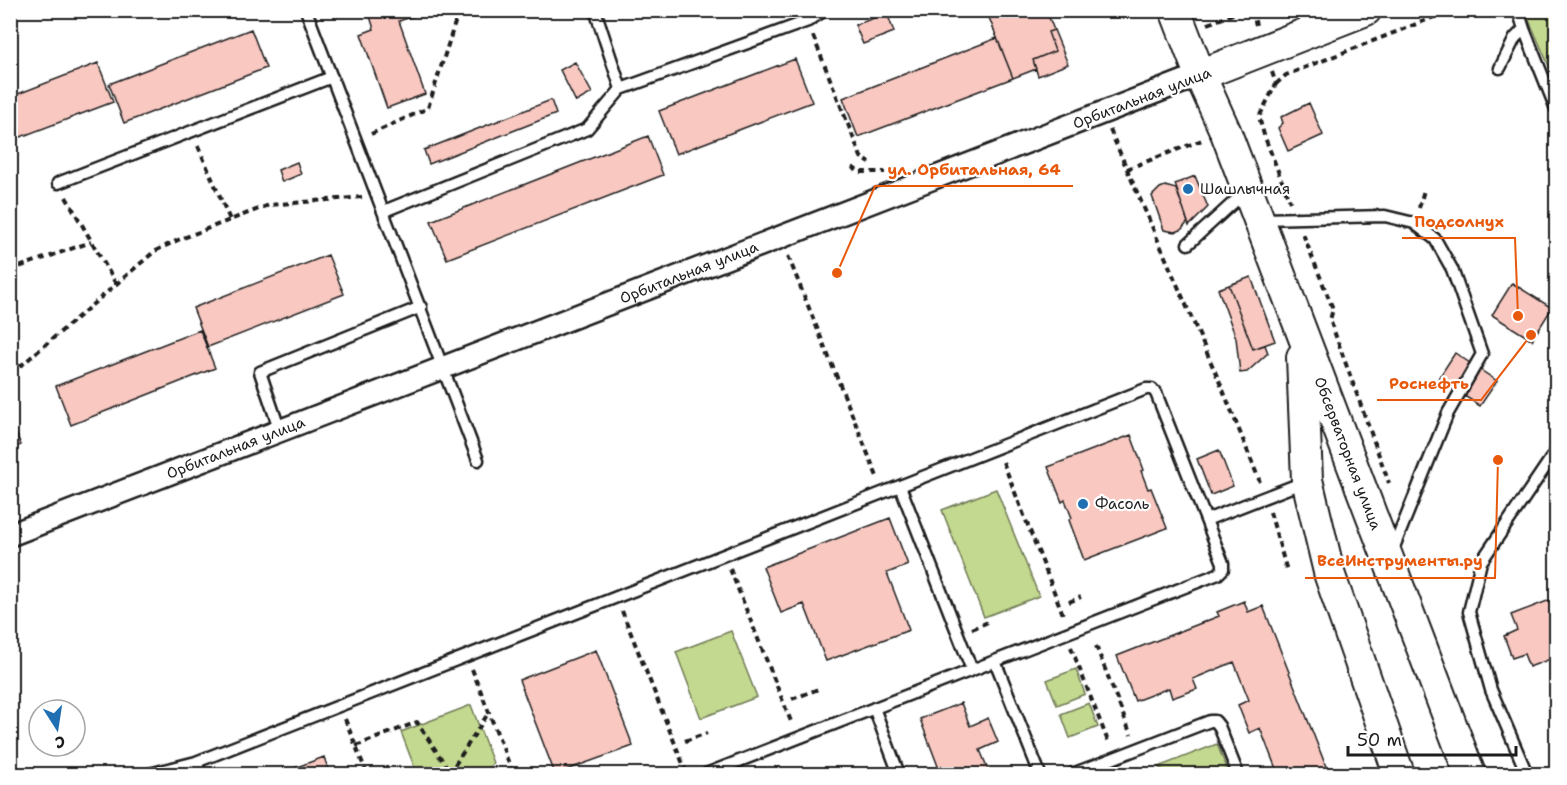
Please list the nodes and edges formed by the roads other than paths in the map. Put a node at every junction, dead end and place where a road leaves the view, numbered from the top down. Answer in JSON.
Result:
{"nodes":[{"id":1,"x":306,"y":10,"type":"edge"},
{"id":2,"x":595,"y":10,"type":"edge"},
{"id":3,"x":825,"y":10,"type":"edge"},
{"id":4,"x":1366,"y":10,"type":"edge"},
{"id":5,"x":1518,"y":10,"type":"edge"},
{"id":6,"x":1335,"y":16,"type":"edge"},
{"id":7,"x":1179,"y":22,"type":"edge"},
{"id":8,"x":1524,"y":29,"type":"junction"},
{"id":9,"x":1500,"y":68,"type":"dead end"},
{"id":10,"x":1200,"y":75,"type":"junction"},
{"id":11,"x":332,"y":77,"type":"junction"},
{"id":12,"x":621,"y":88,"type":"junction"},
{"id":13,"x":1557,"y":110,"type":"edge"},
{"id":14,"x":58,"y":183,"type":"road end"},
{"id":15,"x":1248,"y":189,"type":"junction"},
{"id":16,"x":384,"y":211,"type":"junction"},
{"id":17,"x":1259,"y":219,"type":"junction"},
{"id":18,"x":1188,"y":244,"type":"dead end"},
{"id":19,"x":421,"y":307,"type":"junction"},
{"id":20,"x":1301,"y":333,"type":"junction"},
{"id":21,"x":444,"y":367,"type":"junction"},
{"id":22,"x":280,"y":431,"type":"junction"},
{"id":23,"x":1557,"y":451,"type":"edge"},
{"id":24,"x":478,"y":460,"type":"dead end"},
{"id":25,"x":1307,"y":480,"type":"junction"},
{"id":26,"x":900,"y":486,"type":"junction"},
{"id":27,"x":1206,"y":520,"type":"junction"},
{"id":28,"x":10,"y":535,"type":"edge"},
{"id":29,"x":1388,"y":561,"type":"junction"},
{"id":30,"x":995,"y":661,"type":"junction"},
{"id":31,"x":972,"y":670,"type":"junction"},
{"id":32,"x":874,"y":708,"type":"junction"},
{"id":33,"x":1109,"y":760,"type":"junction"},
{"id":34,"x":196,"y":762,"type":"junction"},
{"id":35,"x":150,"y":774,"type":"edge"},
{"id":36,"x":201,"y":774,"type":"edge"},
{"id":37,"x":706,"y":774,"type":"edge"},
{"id":38,"x":899,"y":774,"type":"edge"},
{"id":39,"x":1040,"y":774,"type":"edge"},
{"id":40,"x":1072,"y":774,"type":"edge"},
{"id":41,"x":1109,"y":774,"type":"edge"},
{"id":42,"x":1238,"y":774,"type":"edge"},
{"id":43,"x":1399,"y":774,"type":"edge"},
{"id":44,"x":1470,"y":774,"type":"edge"},
{"id":45,"x":1527,"y":774,"type":"edge"}],
"edges":[{"from":1,"to":11,"type":"lane"},
{"from":2,"to":12,"type":"lane"},
{"from":3,"to":12,"type":"lane"},
{"from":4,"to":6,"type":"main road","name":"Орбитальная улица"},
{"from":5,"to":8,"type":"lane"},
{"from":6,"to":10,"type":"main road","name":"Орбитальная улица"},
{"from":7,"to":10,"type":"main road","name":"Обсерваторная улица"},
{"from":8,"to":9,"type":"lane"},
{"from":8,"to":13,"type":"lane"},
{"from":10,"to":15,"type":"main road","name":"Обсерваторная улица"},
{"from":10,"to":21,"type":"street","name":"Орбитальная улица"},
{"from":11,"to":14,"type":"lane"},
{"from":11,"to":16,"type":"lane"},
{"from":12,"to":16,"type":"lane"},
{"from":15,"to":17,"type":"main road","name":"Обсерваторная улица"},
{"from":15,"to":18,"type":"lane"},
{"from":16,"to":19,"type":"lane"},
{"from":17,"to":20,"type":"main road","name":"Обсерваторная улица"},
{"from":17,"to":29,"type":"lane"},
{"from":19,"to":21,"type":"lane"},
{"from":19,"to":22,"type":"lane"},
{"from":20,"to":25,"type":"main road","name":"Обсерваторная улица"},
{"from":20,"to":29,"type":"main road","name":"Обсерваторная улица"},
{"from":21,"to":22,"type":"street","name":"Орбитальная улица"},
{"from":21,"to":24,"type":"lane"},
{"from":22,"to":28,"type":"street","name":"Орбитальная улица"},
{"from":23,"to":45,"type":"lane"},
{"from":25,"to":27,"type":"lane"},
{"from":25,"to":43,"type":"main road","name":"Обсерваторная улица"},
{"from":26,"to":27,"type":"lane"},
{"from":26,"to":31,"type":"lane"},
{"from":26,"to":34,"type":"lane"},
{"from":27,"to":30,"type":"lane"},
{"from":29,"to":44,"type":"main road","name":"Обсерваторная улица"},
{"from":30,"to":31,"type":"lane"},
{"from":30,"to":39,"type":"lane"},
{"from":31,"to":32,"type":"lane"},
{"from":32,"to":37,"type":"lane"},
{"from":32,"to":38,"type":"lane"},
{"from":33,"to":40,"type":"lane"},
{"from":33,"to":41,"type":"lane"},
{"from":33,"to":42,"type":"lane"},
{"from":34,"to":35,"type":"lane"},
{"from":34,"to":36,"type":"lane"}]}
